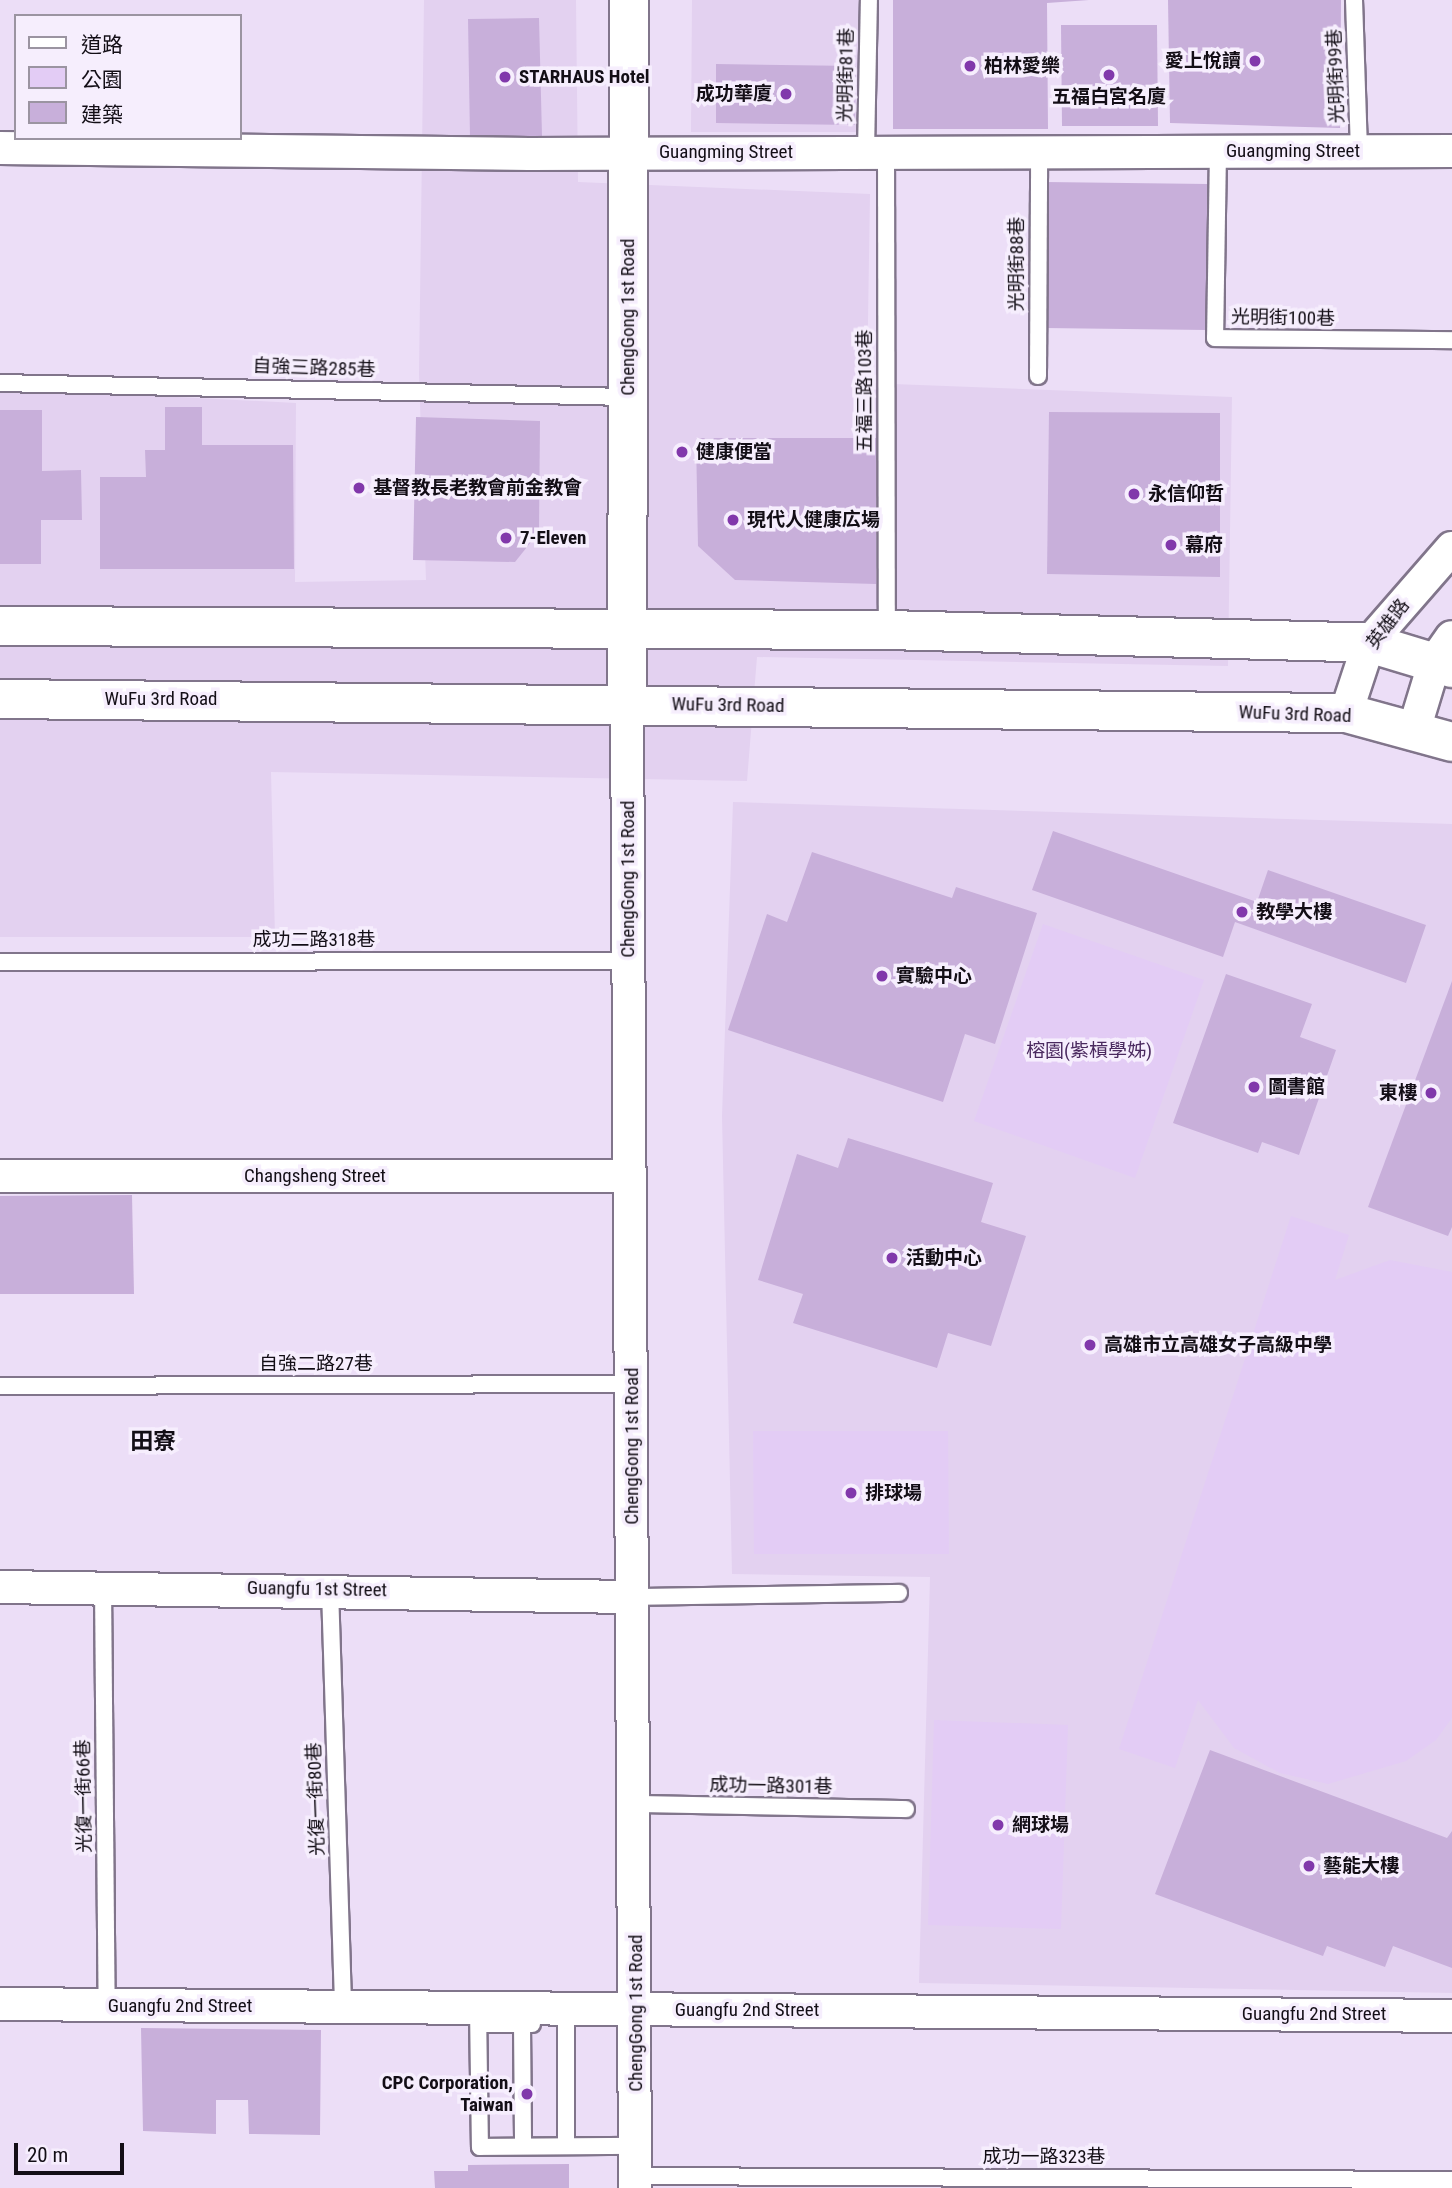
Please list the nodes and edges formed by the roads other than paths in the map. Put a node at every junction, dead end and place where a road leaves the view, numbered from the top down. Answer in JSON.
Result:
{"nodes":[{"id":1,"x":629,"y":0,"type":"edge"},
{"id":2,"x":869,"y":0,"type":"edge"},
{"id":3,"x":1354,"y":0,"type":"edge"},
{"id":4,"x":0,"y":148,"type":"edge"},
{"id":5,"x":1218,"y":151,"type":"junction"},
{"id":6,"x":1359,"y":151,"type":"junction"},
{"id":7,"x":1452,"y":151,"type":"edge"},
{"id":8,"x":628,"y":152,"type":"junction"},
{"id":9,"x":876,"y":152,"type":"junction"},
{"id":10,"x":1039,"y":152,"type":"junction"},
{"id":11,"x":1452,"y":340,"type":"edge"},
{"id":12,"x":1038,"y":376,"type":"dead end"},
{"id":13,"x":0,"y":383,"type":"edge"},
{"id":14,"x":627,"y":397,"type":"junction"},
{"id":15,"x":1452,"y":548,"type":"edge"},
{"id":16,"x":0,"y":626,"type":"edge"},
{"id":17,"x":887,"y":630,"type":"junction"},
{"id":18,"x":626,"y":634,"type":"junction"},
{"id":19,"x":1369,"y":643,"type":"junction"},
{"id":20,"x":1446,"y":656,"type":"edge"},
{"id":21,"x":0,"y":699,"type":"edge"},
{"id":22,"x":627,"y":704,"type":"junction"},
{"id":23,"x":1346,"y":713,"type":"junction"},
{"id":24,"x":1414,"y":730,"type":"junction"},
{"id":25,"x":1452,"y":742,"type":"edge"},
{"id":26,"x":629,"y":961,"type":"junction"},
{"id":27,"x":0,"y":962,"type":"edge"},
{"id":28,"x":0,"y":1176,"type":"edge"},
{"id":29,"x":630,"y":1176,"type":"junction"},
{"id":30,"x":632,"y":1384,"type":"junction"},
{"id":31,"x":0,"y":1386,"type":"edge"},
{"id":32,"x":103,"y":1586,"type":"junction"},
{"id":33,"x":0,"y":1587,"type":"edge"},
{"id":34,"x":330,"y":1589,"type":"junction"},
{"id":35,"x":899,"y":1594,"type":"dead end"},
{"id":36,"x":633,"y":1597,"type":"junction"},
{"id":37,"x":635,"y":1804,"type":"junction"},
{"id":38,"x":906,"y":1809,"type":"dead end"},
{"id":39,"x":0,"y":2004,"type":"edge"},
{"id":40,"x":107,"y":2005,"type":"junction"},
{"id":41,"x":343,"y":2007,"type":"junction"},
{"id":42,"x":637,"y":2009,"type":"junction"},
{"id":43,"x":478,"y":2016,"type":"junction"},
{"id":44,"x":571,"y":2016,"type":"junction"},
{"id":45,"x":1452,"y":2016,"type":"edge"},
{"id":46,"x":522,"y":2024,"type":"junction"},
{"id":47,"x":523,"y":2146,"type":"junction"},
{"id":48,"x":566,"y":2146,"type":"junction"},
{"id":49,"x":635,"y":2170,"type":"edge"},
{"id":50,"x":1452,"y":2180,"type":"edge"}],
"edges":[{"from":1,"to":8,"type":"street","name":"ChengGong 1st Road"},
{"from":2,"to":9,"type":"lane","name":"光明街81巷"},
{"from":3,"to":6,"type":"lane","name":"光明街99巷"},
{"from":4,"to":8,"type":"street","name":"Guangming Street"},
{"from":5,"to":6,"type":"street","name":"Guangming Street"},
{"from":5,"to":10,"type":"street","name":"Guangming Street"},
{"from":5,"to":11,"type":"lane","name":"光明街100巷"},
{"from":6,"to":7,"type":"street","name":"Guangming Street"},
{"from":8,"to":9,"type":"street","name":"Guangming Street"},
{"from":8,"to":14,"type":"street","name":"ChengGong 1st Road"},
{"from":9,"to":10,"type":"street","name":"Guangming Street"},
{"from":9,"to":17,"type":"lane","name":"五福三路103巷"},
{"from":10,"to":12,"type":"lane","name":"光明街88巷"},
{"from":13,"to":14,"type":"lane","name":"自強三路285巷"},
{"from":14,"to":18,"type":"street","name":"ChengGong 1st Road"},
{"from":15,"to":19,"type":"street","name":"英雄路"},
{"from":16,"to":18,"type":"street"},
{"from":17,"to":18,"type":"street"},
{"from":17,"to":19,"type":"street"},
{"from":18,"to":22,"type":"street","name":"ChengGong 1st Road"},
{"from":19,"to":20,"type":"street"},
{"from":19,"to":23,"type":"street","name":"英雄路"},
{"from":20,"to":24,"type":"street"},
{"from":21,"to":22,"type":"street","name":"WuFu 3rd Road"},
{"from":22,"to":23,"type":"street","name":"WuFu 3rd Road"},
{"from":22,"to":26,"type":"street","name":"ChengGong 1st Road"},
{"from":23,"to":24,"type":"street","name":"WuFu 3rd Road"},
{"from":24,"to":25,"type":"street","name":"WuFu 3rd Road"},
{"from":26,"to":27,"type":"lane","name":"成功二路318巷"},
{"from":26,"to":29,"type":"street","name":"ChengGong 1st Road"},
{"from":28,"to":29,"type":"street","name":"Changsheng Street"},
{"from":29,"to":30,"type":"street","name":"ChengGong 1st Road"},
{"from":30,"to":31,"type":"lane","name":"自強二路27巷"},
{"from":30,"to":36,"type":"street","name":"ChengGong 1st Road"},
{"from":32,"to":33,"type":"street","name":"Guangfu 1st Street"},
{"from":32,"to":34,"type":"street","name":"Guangfu 1st Street"},
{"from":32,"to":40,"type":"lane","name":"光復一街66巷"},
{"from":34,"to":36,"type":"street","name":"Guangfu 1st Street"},
{"from":34,"to":41,"type":"lane","name":"光復一街80巷"},
{"from":35,"to":36,"type":"lane"},
{"from":36,"to":37,"type":"street","name":"ChengGong 1st Road"},
{"from":37,"to":38,"type":"lane","name":"成功一路301巷"},
{"from":37,"to":42,"type":"street","name":"ChengGong 1st Road"},
{"from":39,"to":40,"type":"street","name":"Guangfu 2nd Street"},
{"from":40,"to":41,"type":"street","name":"Guangfu 2nd Street"},
{"from":41,"to":43,"type":"street","name":"Guangfu 2nd Street"},
{"from":42,"to":44,"type":"street","name":"Guangfu 2nd Street"},
{"from":42,"to":45,"type":"street","name":"Guangfu 2nd Street"},
{"from":42,"to":49,"type":"street","name":"ChengGong 1st Road"},
{"from":43,"to":44,"type":"street","name":"Guangfu 2nd Street"},
{"from":43,"to":46,"type":"lane"},
{"from":43,"to":47,"type":"lane","name":"成功一路323巷"},
{"from":44,"to":46,"type":"lane"},
{"from":44,"to":48,"type":"lane"},
{"from":46,"to":47,"type":"lane"},
{"from":47,"to":48,"type":"lane","name":"成功一路323巷"},
{"from":48,"to":49,"type":"lane","name":"成功一路323巷"},
{"from":49,"to":50,"type":"lane","name":"成功一路323巷"}]}
